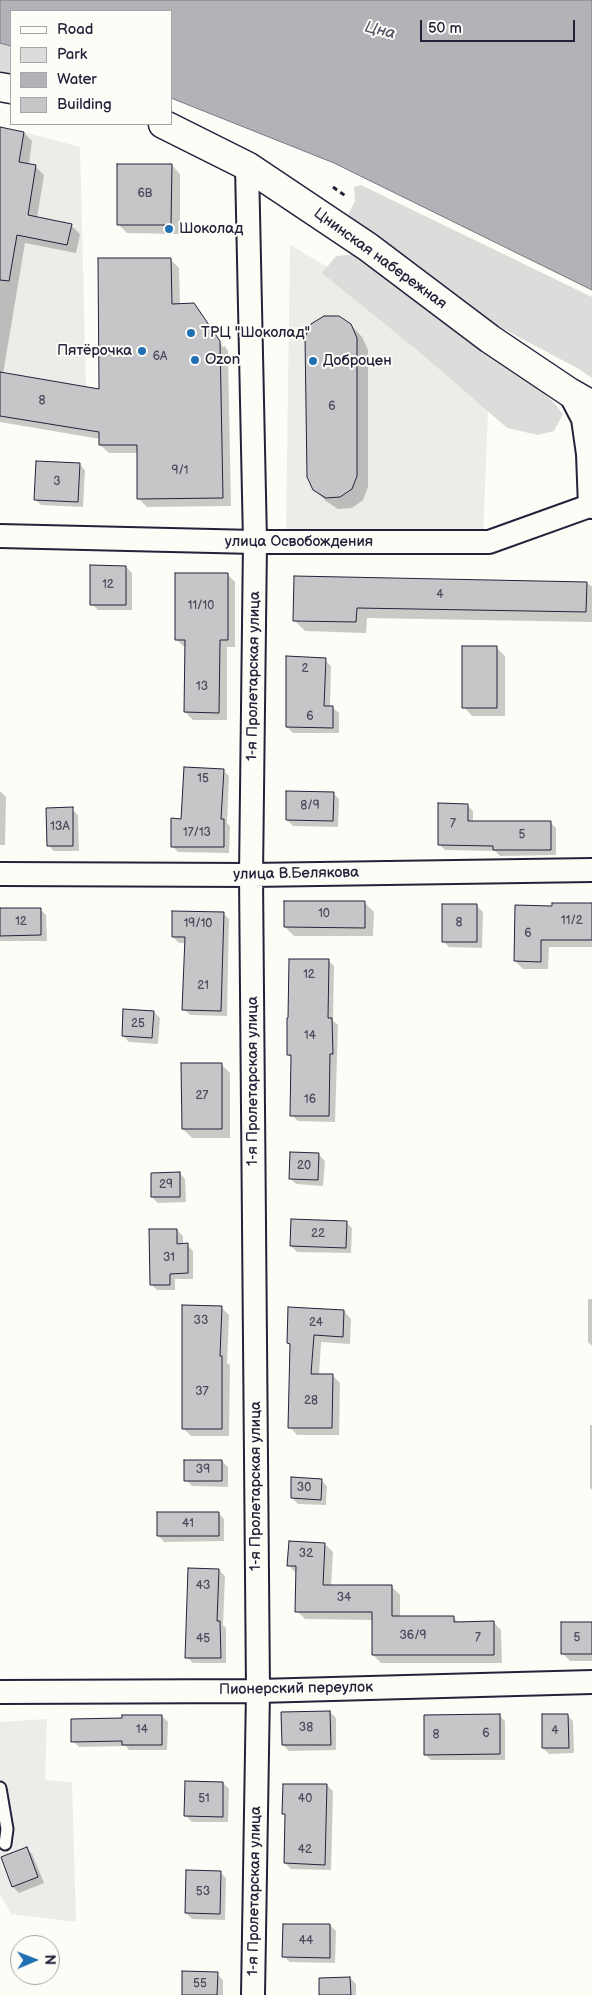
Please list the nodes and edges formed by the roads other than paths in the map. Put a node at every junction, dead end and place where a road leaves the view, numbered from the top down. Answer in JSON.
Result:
{"nodes":[{"id":1,"x":164,"y":125,"type":"edge"},
{"id":2,"x":247,"y":166,"type":"junction"},
{"id":3,"x":581,"y":398,"type":"edge"},
{"id":4,"x":591,"y":506,"type":"edge"},
{"id":5,"x":0,"y":536,"type":"edge"},
{"id":6,"x":255,"y":542,"type":"junction"},
{"id":7,"x":592,"y":870,"type":"edge"},
{"id":8,"x":0,"y":874,"type":"edge"},
{"id":9,"x":252,"y":875,"type":"junction"},
{"id":10,"x":592,"y":1682,"type":"edge"},
{"id":11,"x":258,"y":1691,"type":"junction"},
{"id":12,"x":0,"y":1692,"type":"edge"},
{"id":13,"x":0,"y":1788,"type":"edge"},
{"id":14,"x":5,"y":1844,"type":"dead end"},
{"id":15,"x":253,"y":1995,"type":"edge"}],
"edges":[{"from":1,"to":2,"type":"main road","name":"Цнинская набережная"},
{"from":2,"to":3,"type":"main road","name":"Цнинская набережная"},
{"from":2,"to":6,"type":"street","name":"1-я Пролетарская улица"},
{"from":3,"to":4,"type":"street"},
{"from":4,"to":6,"type":"street","name":"улица Освобождения"},
{"from":5,"to":6,"type":"street","name":"улица Освобождения"},
{"from":6,"to":9,"type":"street","name":"1-я Пролетарская улица"},
{"from":7,"to":9,"type":"street","name":"улица В.Белякова"},
{"from":8,"to":9,"type":"street","name":"улица В.Белякова"},
{"from":9,"to":11,"type":"street","name":"1-я Пролетарская улица"},
{"from":10,"to":11,"type":"street","name":"Пионерский переулок"},
{"from":11,"to":12,"type":"street","name":"Пионерский переулок"},
{"from":11,"to":15,"type":"street","name":"1-я Пролетарская улица"},
{"from":13,"to":14,"type":"lane"}]}
